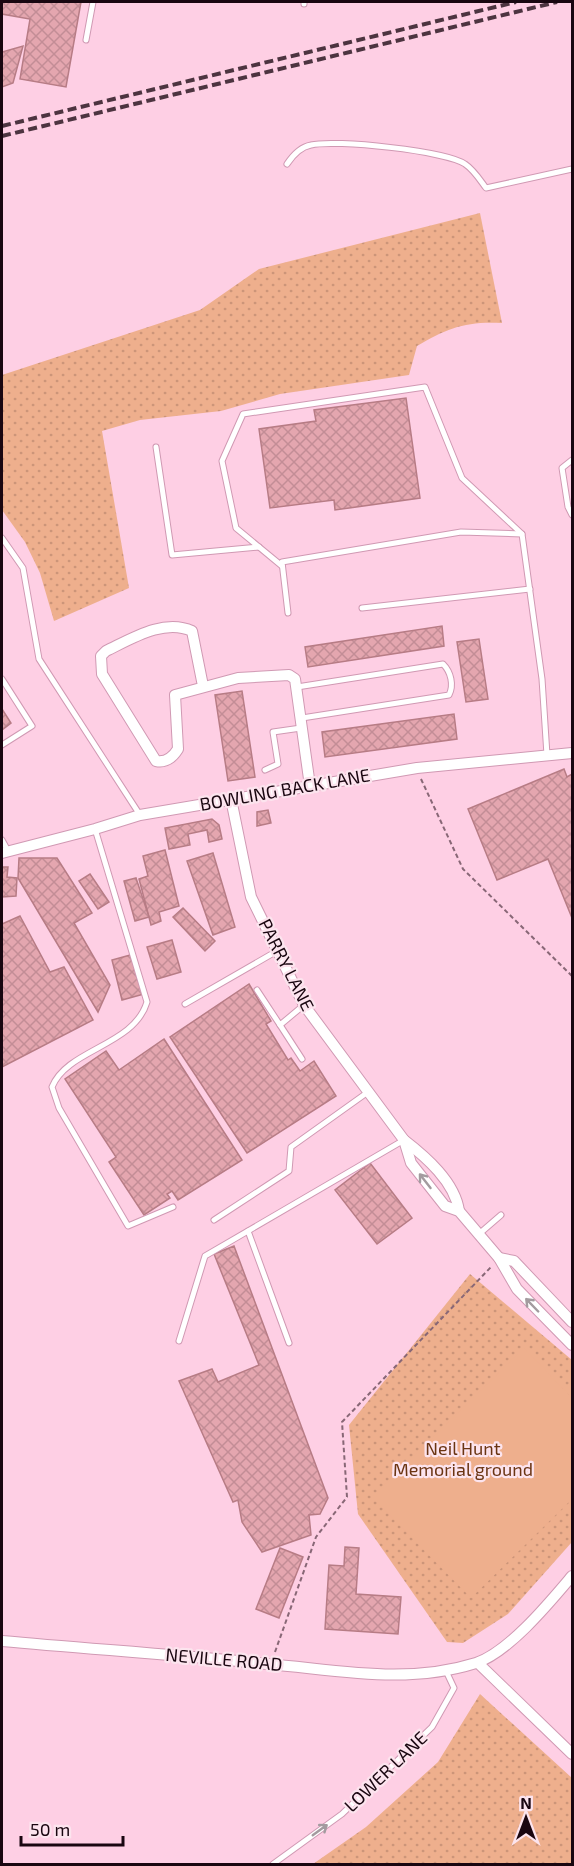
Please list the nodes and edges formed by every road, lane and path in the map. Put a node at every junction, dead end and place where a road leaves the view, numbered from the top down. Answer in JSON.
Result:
{"nodes":[{"id":1,"x":93,"y":2,"type":"edge"},
{"id":2,"x":86,"y":40,"type":"dead end"},
{"id":3,"x":287,"y":164,"type":"dead end"},
{"id":4,"x":573,"y":169,"type":"edge"},
{"id":5,"x":156,"y":447,"type":"dead end"},
{"id":6,"x":573,"y":460,"type":"edge"},
{"id":7,"x":573,"y":516,"type":"edge"},
{"id":8,"x":522,"y":534,"type":"junction"},
{"id":9,"x":2,"y":538,"type":"edge"},
{"id":10,"x":259,"y":547,"type":"junction"},
{"id":11,"x":282,"y":566,"type":"junction"},
{"id":12,"x":530,"y":589,"type":"junction"},
{"id":13,"x":362,"y":608,"type":"dead end"},
{"id":14,"x":288,"y":614,"type":"dead end"},
{"id":15,"x":2,"y":679,"type":"edge"},
{"id":16,"x":203,"y":686,"type":"junction"},
{"id":17,"x":296,"y":687,"type":"junction"},
{"id":18,"x":302,"y":723,"type":"junction"},
{"id":19,"x":2,"y":745,"type":"edge"},
{"id":20,"x":573,"y":753,"type":"edge"},
{"id":21,"x":547,"y":756,"type":"junction"},
{"id":22,"x":417,"y":768,"type":"junction"},
{"id":23,"x":265,"y":770,"type":"dead end"},
{"id":24,"x":310,"y":786,"type":"junction"},
{"id":25,"x":231,"y":799,"type":"junction"},
{"id":26,"x":140,"y":815,"type":"junction"},
{"id":27,"x":95,"y":830,"type":"junction"},
{"id":28,"x":2,"y":840,"type":"edge"},
{"id":29,"x":5,"y":853,"type":"edge"},
{"id":30,"x":278,"y":951,"type":"junction"},
{"id":31,"x":573,"y":976,"type":"edge"},
{"id":32,"x":257,"y":990,"type":"dead end"},
{"id":33,"x":185,"y":1004,"type":"dead end"},
{"id":34,"x":304,"y":1005,"type":"junction"},
{"id":35,"x":280,"y":1025,"type":"junction"},
{"id":36,"x":302,"y":1059,"type":"dead end"},
{"id":37,"x":368,"y":1092,"type":"junction"},
{"id":38,"x":404,"y":1140,"type":"junction"},
{"id":39,"x":173,"y":1207,"type":"dead end"},
{"id":40,"x":501,"y":1215,"type":"dead end"},
{"id":41,"x":214,"y":1220,"type":"dead end"},
{"id":42,"x":248,"y":1231,"type":"junction"},
{"id":43,"x":479,"y":1234,"type":"junction"},
{"id":44,"x":499,"y":1258,"type":"junction"},
{"id":45,"x":573,"y":1322,"type":"edge"},
{"id":46,"x":178,"y":1341,"type":"dead end"},
{"id":47,"x":289,"y":1343,"type":"dead end"},
{"id":48,"x":573,"y":1345,"type":"edge"},
{"id":49,"x":572,"y":1577,"type":"edge"},
{"id":50,"x":2,"y":1641,"type":"edge"},
{"id":51,"x":478,"y":1663,"type":"junction"},
{"id":52,"x":271,"y":1664,"type":"junction"},
{"id":53,"x":446,"y":1670,"type":"junction"},
{"id":54,"x":573,"y":1754,"type":"edge"},
{"id":55,"x":273,"y":1864,"type":"edge"}],
"edges":[{"from":1,"to":2,"type":"lane"},
{"from":3,"to":4,"type":"lane"},
{"from":5,"to":10,"type":"lane"},
{"from":6,"to":7,"type":"lane"},
{"from":8,"to":10,"type":"lane"},
{"from":8,"to":11,"type":"lane"},
{"from":8,"to":12,"type":"lane"},
{"from":9,"to":26,"type":"lane"},
{"from":10,"to":11,"type":"lane"},
{"from":11,"to":14,"type":"lane"},
{"from":12,"to":13,"type":"lane"},
{"from":12,"to":21,"type":"lane"},
{"from":15,"to":19,"type":"lane"},
{"from":16,"to":16,"type":"street"},
{"from":16,"to":17,"type":"street"},
{"from":17,"to":18,"type":"street"},
{"from":17,"to":18,"type":"lane"},
{"from":18,"to":23,"type":"lane"},
{"from":18,"to":24,"type":"street"},
{"from":20,"to":21,"type":"street","name":"BOWLING BACK LANE"},
{"from":21,"to":22,"type":"street","name":"BOWLING BACK LANE"},
{"from":22,"to":24,"type":"street","name":"BOWLING BACK LANE"},
{"from":22,"to":31,"type":"path"},
{"from":24,"to":25,"type":"street","name":"BOWLING BACK LANE"},
{"from":25,"to":26,"type":"street","name":"BOWLING BACK LANE"},
{"from":25,"to":30,"type":"street","name":"PARRY LANE"},
{"from":26,"to":27,"type":"street","name":"BOWLING BACK LANE"},
{"from":27,"to":29,"type":"street","name":"BOWLING BACK LANE"},
{"from":27,"to":39,"type":"lane"},
{"from":28,"to":29,"type":"lane"},
{"from":30,"to":33,"type":"lane"},
{"from":30,"to":34,"type":"street","name":"PARRY LANE"},
{"from":32,"to":35,"type":"lane"},
{"from":34,"to":35,"type":"lane"},
{"from":34,"to":37,"type":"street","name":"PARRY LANE"},
{"from":35,"to":36,"type":"lane"},
{"from":37,"to":38,"type":"street","name":"PARRY LANE"},
{"from":37,"to":41,"type":"lane"},
{"from":38,"to":42,"type":"lane"},
{"from":38,"to":43,"type":"street","name":"PARRY LANE"},
{"from":40,"to":43,"type":"lane"},
{"from":42,"to":46,"type":"lane"},
{"from":42,"to":47,"type":"lane"},
{"from":43,"to":44,"type":"street","name":"PARRY LANE"},
{"from":44,"to":45,"type":"street","name":"PARRY LANE"},
{"from":48,"to":44,"type":"street","name":"PARRY LANE","one_way":true},
{"from":44,"to":52,"type":"path"},
{"from":49,"to":51,"type":"street"},
{"from":50,"to":52,"type":"street","name":"NEVILLE ROAD"},
{"from":51,"to":53,"type":"street"},
{"from":51,"to":54,"type":"street"},
{"from":52,"to":53,"type":"street","name":"NEVILLE ROAD"},
{"from":55,"to":53,"type":"lane","name":"LOWER LANE","one_way":true}]}
